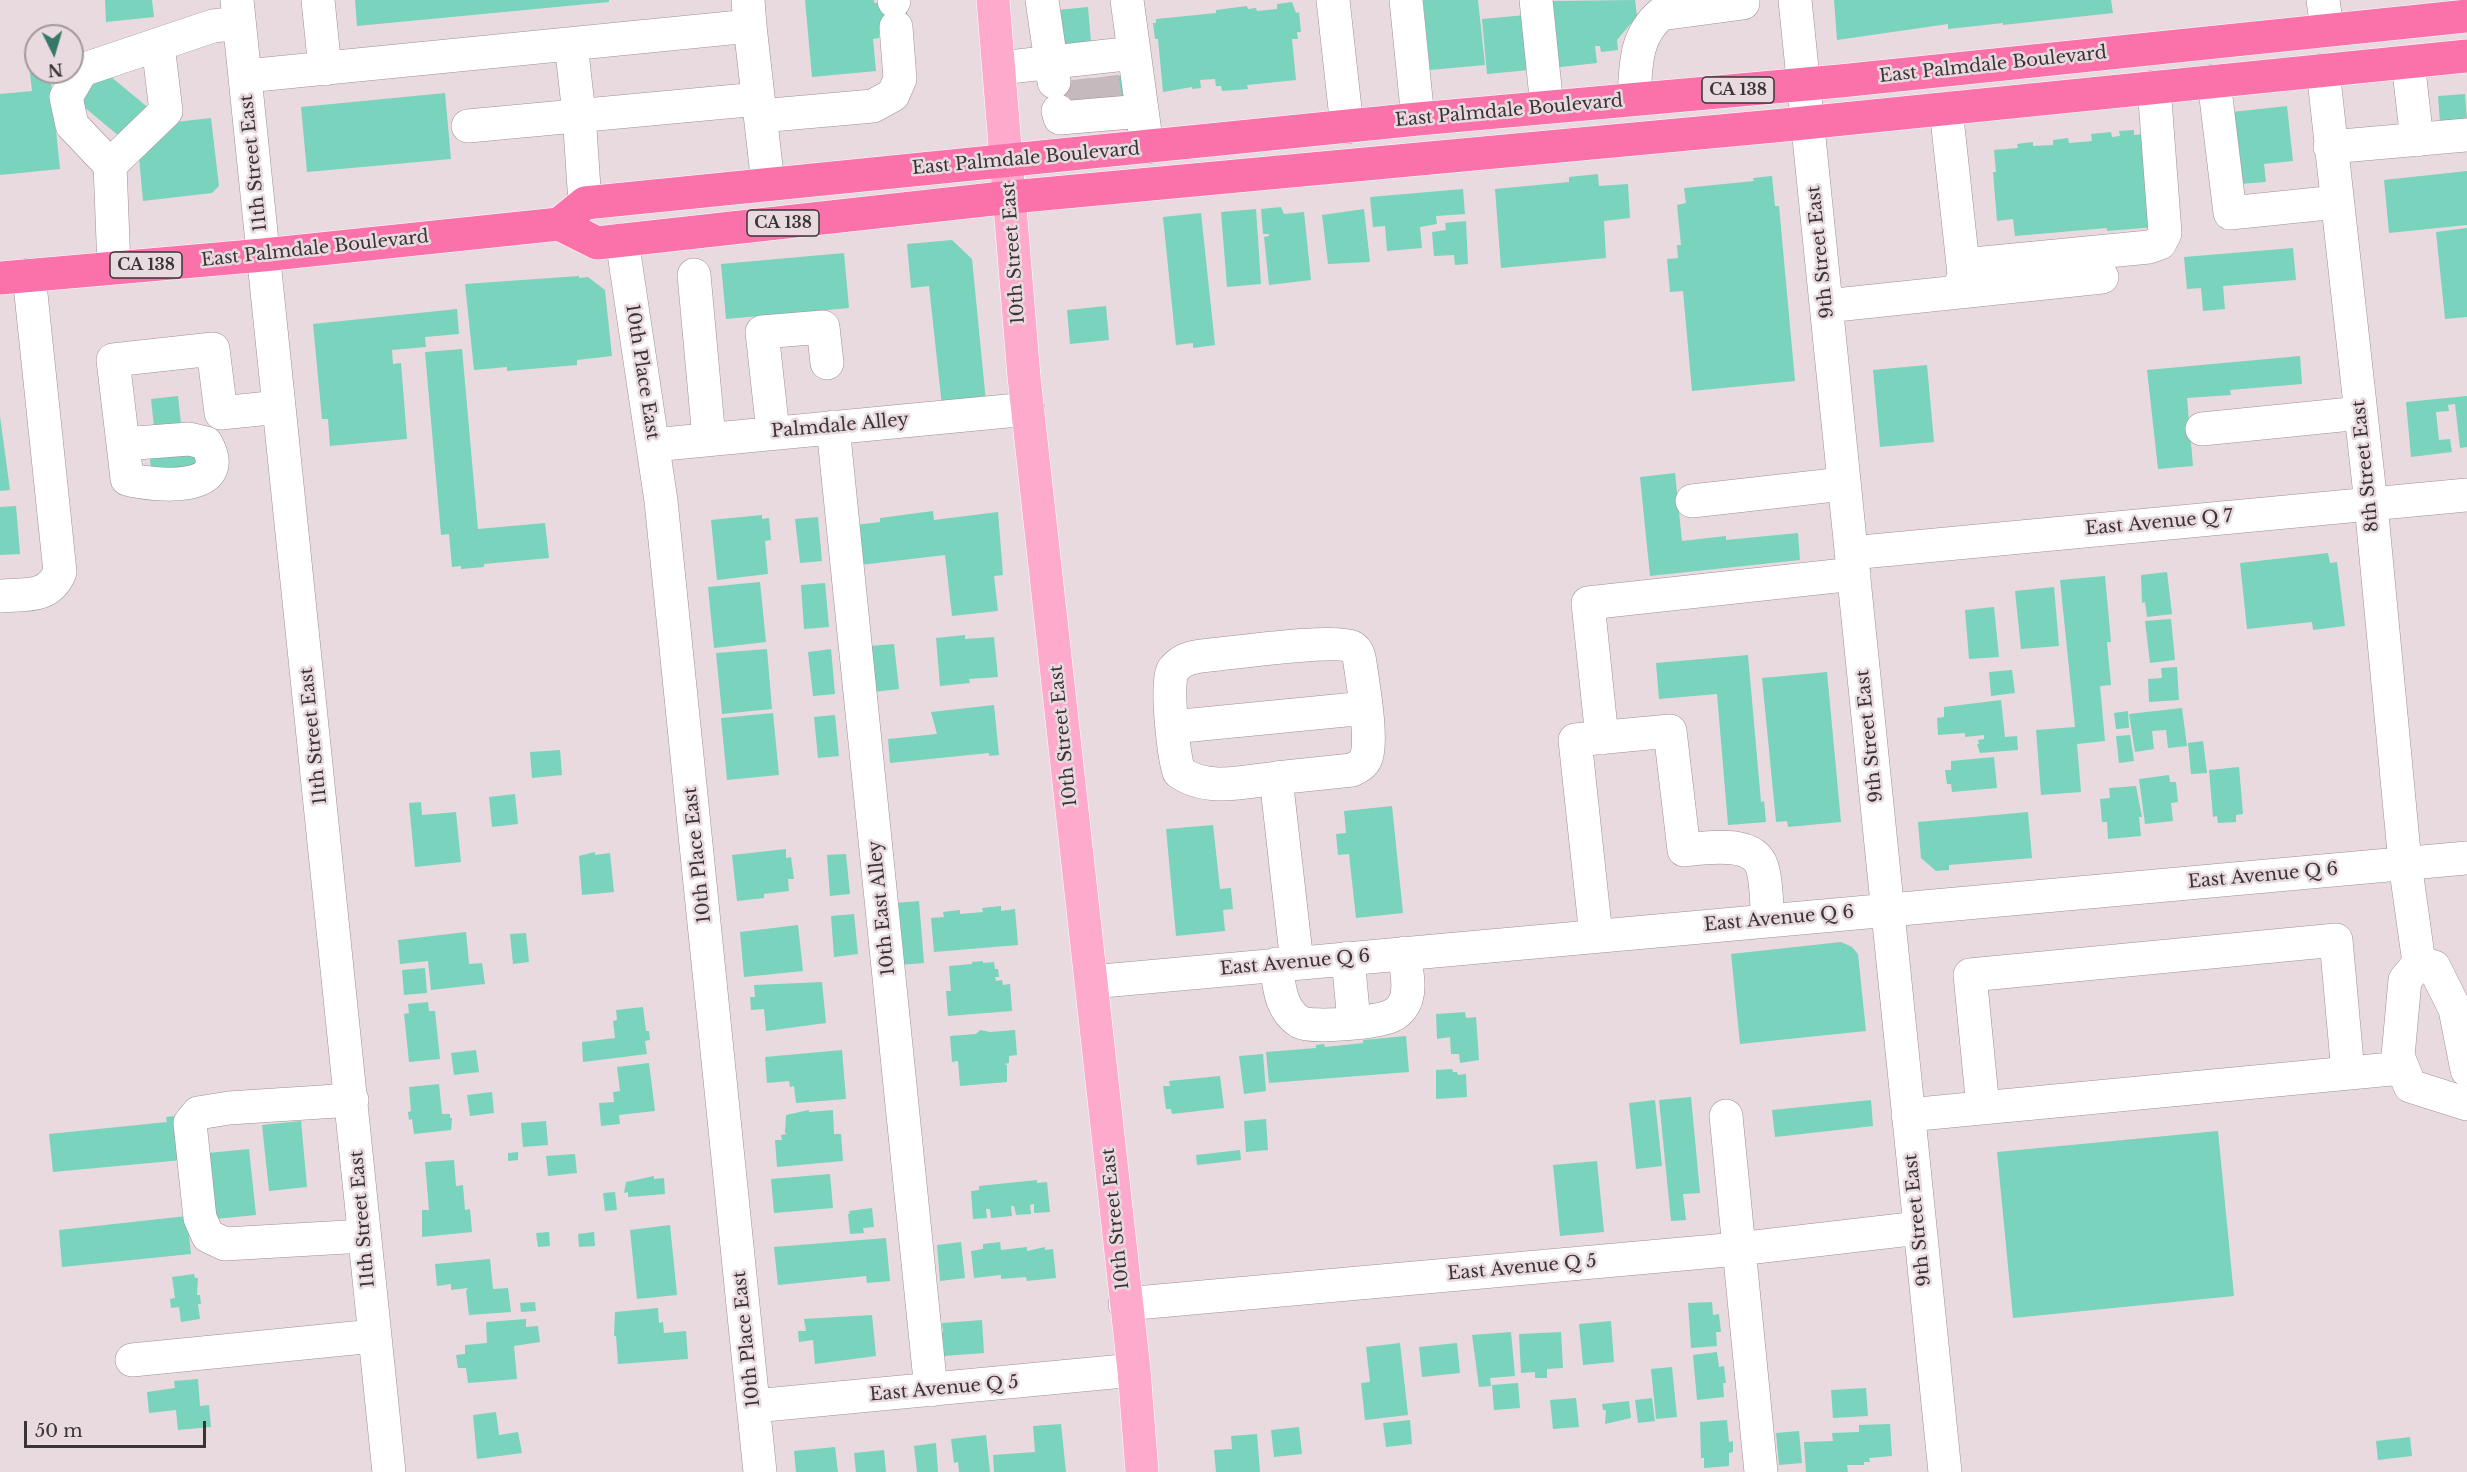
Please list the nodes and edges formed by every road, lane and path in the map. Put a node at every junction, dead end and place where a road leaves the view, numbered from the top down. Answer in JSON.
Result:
{"nodes":[{"id":1,"x":318,"y":0,"type":"edge"},
{"id":2,"x":997,"y":0,"type":"edge"},
{"id":3,"x":1041,"y":0,"type":"edge"},
{"id":4,"x":1127,"y":0,"type":"edge"},
{"id":5,"x":1333,"y":0,"type":"edge"},
{"id":6,"x":1406,"y":0,"type":"edge"},
{"id":7,"x":1536,"y":0,"type":"edge"},
{"id":8,"x":1743,"y":0,"type":"edge"},
{"id":9,"x":1795,"y":0,"type":"edge"},
{"id":10,"x":895,"y":10,"type":"edge"},
{"id":11,"x":238,"y":11,"type":"edge"},
{"id":12,"x":749,"y":13,"type":"edge"},
{"id":13,"x":2325,"y":15,"type":"edge"},
{"id":14,"x":2467,"y":16,"type":"edge"},
{"id":15,"x":571,"y":44,"type":"junction"},
{"id":16,"x":158,"y":45,"type":"junction"},
{"id":17,"x":1134,"y":52,"type":"junction"},
{"id":18,"x":2467,"y":56,"type":"edge"},
{"id":19,"x":2408,"y":62,"type":"junction"},
{"id":20,"x":1000,"y":68,"type":"junction"},
{"id":21,"x":325,"y":69,"type":"junction"},
{"id":22,"x":2323,"y":70,"type":"junction"},
{"id":23,"x":246,"y":76,"type":"junction"},
{"id":24,"x":2214,"y":81,"type":"junction"},
{"id":25,"x":1804,"y":84,"type":"junction"},
{"id":26,"x":2154,"y":87,"type":"junction"},
{"id":27,"x":1080,"y":88,"type":"junction"},
{"id":28,"x":1634,"y":99,"type":"junction"},
{"id":29,"x":759,"y":107,"type":"junction"},
{"id":30,"x":1547,"y":107,"type":"junction"},
{"id":31,"x":1946,"y":109,"type":"junction"},
{"id":32,"x":1142,"y":111,"type":"junction"},
{"id":33,"x":579,"y":114,"type":"junction"},
{"id":34,"x":1418,"y":119,"type":"junction"},
{"id":35,"x":1808,"y":123,"type":"junction"},
{"id":36,"x":468,"y":126,"type":"dead end"},
{"id":37,"x":1347,"y":127,"type":"junction"},
{"id":38,"x":2467,"y":135,"type":"edge"},
{"id":39,"x":2417,"y":140,"type":"junction"},
{"id":40,"x":1147,"y":147,"type":"junction"},
{"id":41,"x":2330,"y":147,"type":"junction"},
{"id":42,"x":1085,"y":154,"type":"junction"},
{"id":43,"x":1008,"y":159,"type":"junction"},
{"id":44,"x":110,"y":165,"type":"junction"},
{"id":45,"x":768,"y":184,"type":"junction"},
{"id":46,"x":1011,"y":198,"type":"junction"},
{"id":47,"x":2337,"y":202,"type":"junction"},
{"id":48,"x":585,"y":203,"type":"junction"},
{"id":49,"x":559,"y":224,"type":"junction"},
{"id":50,"x":622,"y":240,"type":"junction"},
{"id":51,"x":263,"y":255,"type":"junction"},
{"id":52,"x":114,"y":267,"type":"junction"},
{"id":53,"x":694,"y":275,"type":"dead end"},
{"id":54,"x":15,"y":277,"type":"edge"},
{"id":55,"x":2102,"y":277,"type":"dead end"},
{"id":56,"x":1961,"y":279,"type":"junction"},
{"id":57,"x":1826,"y":306,"type":"junction"},
{"id":58,"x":827,"y":363,"type":"dead end"},
{"id":59,"x":279,"y":407,"type":"junction"},
{"id":60,"x":1028,"y":409,"type":"junction"},
{"id":61,"x":2361,"y":413,"type":"junction"},
{"id":62,"x":833,"y":427,"type":"junction"},
{"id":63,"x":2202,"y":429,"type":"dead end"},
{"id":64,"x":772,"y":432,"type":"junction"},
{"id":65,"x":709,"y":439,"type":"junction"},
{"id":66,"x":123,"y":444,"type":"dead end"},
{"id":67,"x":653,"y":445,"type":"junction"},
{"id":68,"x":1844,"y":484,"type":"junction"},
{"id":69,"x":2467,"y":495,"type":"edge"},
{"id":70,"x":1692,"y":501,"type":"dead end"},
{"id":71,"x":2371,"y":504,"type":"junction"},
{"id":72,"x":1853,"y":564,"type":"junction"},
{"id":73,"x":0,"y":596,"type":"edge"},
{"id":74,"x":1365,"y":708,"type":"junction"},
{"id":75,"x":1172,"y":727,"type":"junction"},
{"id":76,"x":1602,"y":738,"type":"junction"},
{"id":77,"x":1276,"y":778,"type":"junction"},
{"id":78,"x":2467,"y":858,"type":"edge"},
{"id":79,"x":2405,"y":863,"type":"junction"},
{"id":80,"x":1888,"y":909,"type":"junction"},
{"id":81,"x":1768,"y":919,"type":"junction"},
{"id":82,"x":1596,"y":936,"type":"junction"},
{"id":83,"x":1404,"y":953,"type":"junction"},
{"id":84,"x":1348,"y":958,"type":"junction"},
{"id":85,"x":1287,"y":963,"type":"junction"},
{"id":86,"x":2419,"y":963,"type":"junction"},
{"id":87,"x":1091,"y":982,"type":"junction"},
{"id":88,"x":1354,"y":1022,"type":"junction"},
{"id":89,"x":2402,"y":1068,"type":"junction"},
{"id":90,"x":2348,"y":1073,"type":"junction"},
{"id":91,"x":2466,"y":1088,"type":"edge"},
{"id":92,"x":352,"y":1100,"type":"junction"},
{"id":93,"x":1983,"y":1108,"type":"junction"},
{"id":94,"x":1908,"y":1115,"type":"junction"},
{"id":95,"x":1726,"y":1116,"type":"dead end"},
{"id":96,"x":1919,"y":1228,"type":"junction"},
{"id":97,"x":364,"y":1236,"type":"junction"},
{"id":98,"x":1738,"y":1249,"type":"junction"},
{"id":99,"x":1125,"y":1304,"type":"junction"},
{"id":100,"x":374,"y":1336,"type":"junction"},
{"id":101,"x":132,"y":1360,"type":"dead end"},
{"id":102,"x":1134,"y":1371,"type":"junction"},
{"id":103,"x":931,"y":1390,"type":"junction"},
{"id":104,"x":754,"y":1406,"type":"junction"},
{"id":105,"x":389,"y":1472,"type":"edge"},
{"id":106,"x":760,"y":1472,"type":"edge"},
{"id":107,"x":1142,"y":1472,"type":"edge"},
{"id":108,"x":1761,"y":1472,"type":"edge"},
{"id":109,"x":1944,"y":1472,"type":"edge"}],
"edges":[{"from":1,"to":21,"type":"street"},
{"from":2,"to":20,"type":"main road","name":"10th Street East"},
{"from":3,"to":27,"type":"street"},
{"from":4,"to":17,"type":"street"},
{"from":5,"to":37,"type":"street"},
{"from":6,"to":34,"type":"street"},
{"from":7,"to":30,"type":"street"},
{"from":8,"to":28,"type":"street"},
{"from":9,"to":25,"type":"street","name":"9th Street East"},
{"from":10,"to":29,"type":"street"},
{"from":11,"to":16,"type":"street"},
{"from":11,"to":23,"type":"street","name":"11th Street East"},
{"from":12,"to":15,"type":"street"},
{"from":12,"to":29,"type":"street"},
{"from":13,"to":14,"type":"highway","name":"East Palmdale Boulevard","number":"CA 138"},
{"from":13,"to":25,"type":"highway","name":"East Palmdale Boulevard","number":"CA 138"},
{"from":15,"to":21,"type":"street"},
{"from":15,"to":33,"type":"street"},
{"from":16,"to":44,"type":"street"},
{"from":16,"to":44,"type":"street"},
{"from":17,"to":27,"type":"street"},
{"from":17,"to":32,"type":"street"},
{"from":18,"to":19,"type":"highway","name":"East Palmdale Boulevard","number":"CA 138"},
{"from":19,"to":22,"type":"highway","name":"East Palmdale Boulevard","number":"CA 138"},
{"from":19,"to":39,"type":"street"},
{"from":20,"to":27,"type":"street"},
{"from":20,"to":43,"type":"main road","name":"10th Street East"},
{"from":21,"to":23,"type":"street"},
{"from":22,"to":24,"type":"highway","name":"East Palmdale Boulevard","number":"CA 138"},
{"from":22,"to":41,"type":"street","name":"8th Street East"},
{"from":23,"to":51,"type":"street","name":"11th Street East"},
{"from":24,"to":26,"type":"highway","name":"East Palmdale Boulevard","number":"CA 138"},
{"from":24,"to":47,"type":"street"},
{"from":25,"to":28,"type":"highway","name":"East Palmdale Boulevard","number":"CA 138"},
{"from":25,"to":35,"type":"street","name":"9th Street East"},
{"from":26,"to":31,"type":"highway","name":"East Palmdale Boulevard","number":"CA 138"},
{"from":26,"to":56,"type":"street"},
{"from":27,"to":32,"type":"street"},
{"from":27,"to":42,"type":"street"},
{"from":28,"to":30,"type":"highway","name":"East Palmdale Boulevard","number":"CA 138"},
{"from":29,"to":33,"type":"street"},
{"from":29,"to":45,"type":"street"},
{"from":30,"to":34,"type":"highway","name":"East Palmdale Boulevard","number":"CA 138"},
{"from":31,"to":35,"type":"highway","name":"East Palmdale Boulevard","number":"CA 138"},
{"from":31,"to":56,"type":"street"},
{"from":32,"to":40,"type":"street"},
{"from":33,"to":36,"type":"street"},
{"from":33,"to":48,"type":"street"},
{"from":34,"to":37,"type":"highway","name":"East Palmdale Boulevard","number":"CA 138"},
{"from":35,"to":46,"type":"highway","name":"East Palmdale Boulevard","number":"CA 138"},
{"from":35,"to":57,"type":"street","name":"9th Street East"},
{"from":37,"to":40,"type":"highway","name":"East Palmdale Boulevard","number":"CA 138"},
{"from":38,"to":39,"type":"street"},
{"from":39,"to":41,"type":"street"},
{"from":40,"to":42,"type":"highway","name":"East Palmdale Boulevard","number":"CA 138"},
{"from":41,"to":47,"type":"street","name":"8th Street East"},
{"from":42,"to":43,"type":"highway","name":"East Palmdale Boulevard","number":"CA 138"},
{"from":43,"to":45,"type":"highway","name":"East Palmdale Boulevard","number":"CA 138"},
{"from":43,"to":46,"type":"main road","name":"10th Street East"},
{"from":44,"to":52,"type":"street"},
{"from":45,"to":48,"type":"highway","name":"East Palmdale Boulevard","number":"CA 138"},
{"from":46,"to":50,"type":"highway","name":"East Palmdale Boulevard","number":"CA 138"},
{"from":46,"to":60,"type":"main road","name":"10th Street East"},
{"from":47,"to":61,"type":"street","name":"8th Street East"},
{"from":48,"to":49,"type":"highway"},
{"from":49,"to":50,"type":"highway","name":"East Palmdale Boulevard","number":"CA 138"},
{"from":49,"to":51,"type":"highway","name":"East Palmdale Boulevard","number":"CA 138"},
{"from":50,"to":67,"type":"street","name":"10th Place East"},
{"from":51,"to":52,"type":"highway","name":"East Palmdale Boulevard","number":"CA 138"},
{"from":51,"to":59,"type":"street","name":"11th Street East"},
{"from":52,"to":54,"type":"highway","name":"East Palmdale Boulevard","number":"CA 138"},
{"from":53,"to":65,"type":"street"},
{"from":54,"to":73,"type":"street"},
{"from":55,"to":56,"type":"street"},
{"from":56,"to":57,"type":"street"},
{"from":57,"to":68,"type":"street","name":"9th Street East"},
{"from":58,"to":64,"type":"street"},
{"from":59,"to":66,"type":"street"},
{"from":59,"to":92,"type":"street","name":"11th Street East"},
{"from":60,"to":62,"type":"street","name":"Palmdale Alley"},
{"from":60,"to":87,"type":"main road","name":"10th Street East"},
{"from":61,"to":63,"type":"street"},
{"from":61,"to":71,"type":"street","name":"8th Street East"},
{"from":62,"to":64,"type":"street","name":"Palmdale Alley"},
{"from":62,"to":103,"type":"street","name":"10th East Alley"},
{"from":64,"to":65,"type":"street","name":"Palmdale Alley"},
{"from":65,"to":67,"type":"street","name":"Palmdale Alley"},
{"from":67,"to":104,"type":"street","name":"10th Place East"},
{"from":68,"to":70,"type":"street"},
{"from":68,"to":72,"type":"street","name":"9th Street East"},
{"from":69,"to":71,"type":"street","name":"East Avenue Q 7"},
{"from":71,"to":72,"type":"street","name":"East Avenue Q 7"},
{"from":71,"to":79,"type":"street","name":"8th Street East"},
{"from":72,"to":76,"type":"street","name":"East Avenue Q 7"},
{"from":72,"to":80,"type":"street","name":"9th Street East"},
{"from":74,"to":75,"type":"street"},
{"from":74,"to":75,"type":"street"},
{"from":74,"to":77,"type":"street"},
{"from":75,"to":77,"type":"street"},
{"from":76,"to":81,"type":"street"},
{"from":76,"to":82,"type":"street"},
{"from":77,"to":85,"type":"street"},
{"from":78,"to":79,"type":"street","name":"East Avenue Q 6"},
{"from":79,"to":80,"type":"street","name":"East Avenue Q 6"},
{"from":79,"to":86,"type":"street","name":"8th Street East"},
{"from":80,"to":81,"type":"street","name":"East Avenue Q 6"},
{"from":80,"to":94,"type":"street","name":"9th Street East"},
{"from":81,"to":82,"type":"street","name":"East Avenue Q 6"},
{"from":82,"to":83,"type":"street","name":"East Avenue Q 6"},
{"from":83,"to":84,"type":"street","name":"East Avenue Q 6"},
{"from":83,"to":88,"type":"street"},
{"from":84,"to":85,"type":"street","name":"East Avenue Q 6"},
{"from":84,"to":88,"type":"street"},
{"from":85,"to":87,"type":"street","name":"East Avenue Q 6"},
{"from":85,"to":88,"type":"street"},
{"from":86,"to":89,"type":"street"},
{"from":86,"to":91,"type":"street"},
{"from":87,"to":99,"type":"main road","name":"10th Street East"},
{"from":89,"to":90,"type":"street"},
{"from":89,"to":91,"type":"street"},
{"from":90,"to":93,"type":"street"},
{"from":90,"to":93,"type":"street"},
{"from":92,"to":97,"type":"street","name":"11th Street East"},
{"from":92,"to":97,"type":"street"},
{"from":93,"to":94,"type":"street"},
{"from":94,"to":96,"type":"street","name":"9th Street East"},
{"from":95,"to":98,"type":"street"},
{"from":96,"to":98,"type":"street","name":"East Avenue Q 5"},
{"from":96,"to":109,"type":"street","name":"9th Street East"},
{"from":97,"to":100,"type":"street","name":"11th Street East"},
{"from":98,"to":99,"type":"street","name":"East Avenue Q 5"},
{"from":98,"to":108,"type":"street"},
{"from":99,"to":102,"type":"main road","name":"10th Street East"},
{"from":100,"to":101,"type":"street"},
{"from":100,"to":105,"type":"street","name":"11th Street East"},
{"from":102,"to":103,"type":"street","name":"East Avenue Q 5"},
{"from":102,"to":107,"type":"main road","name":"10th Street East"},
{"from":103,"to":104,"type":"street","name":"East Avenue Q 5"},
{"from":104,"to":106,"type":"street","name":"10th Place East"}]}
